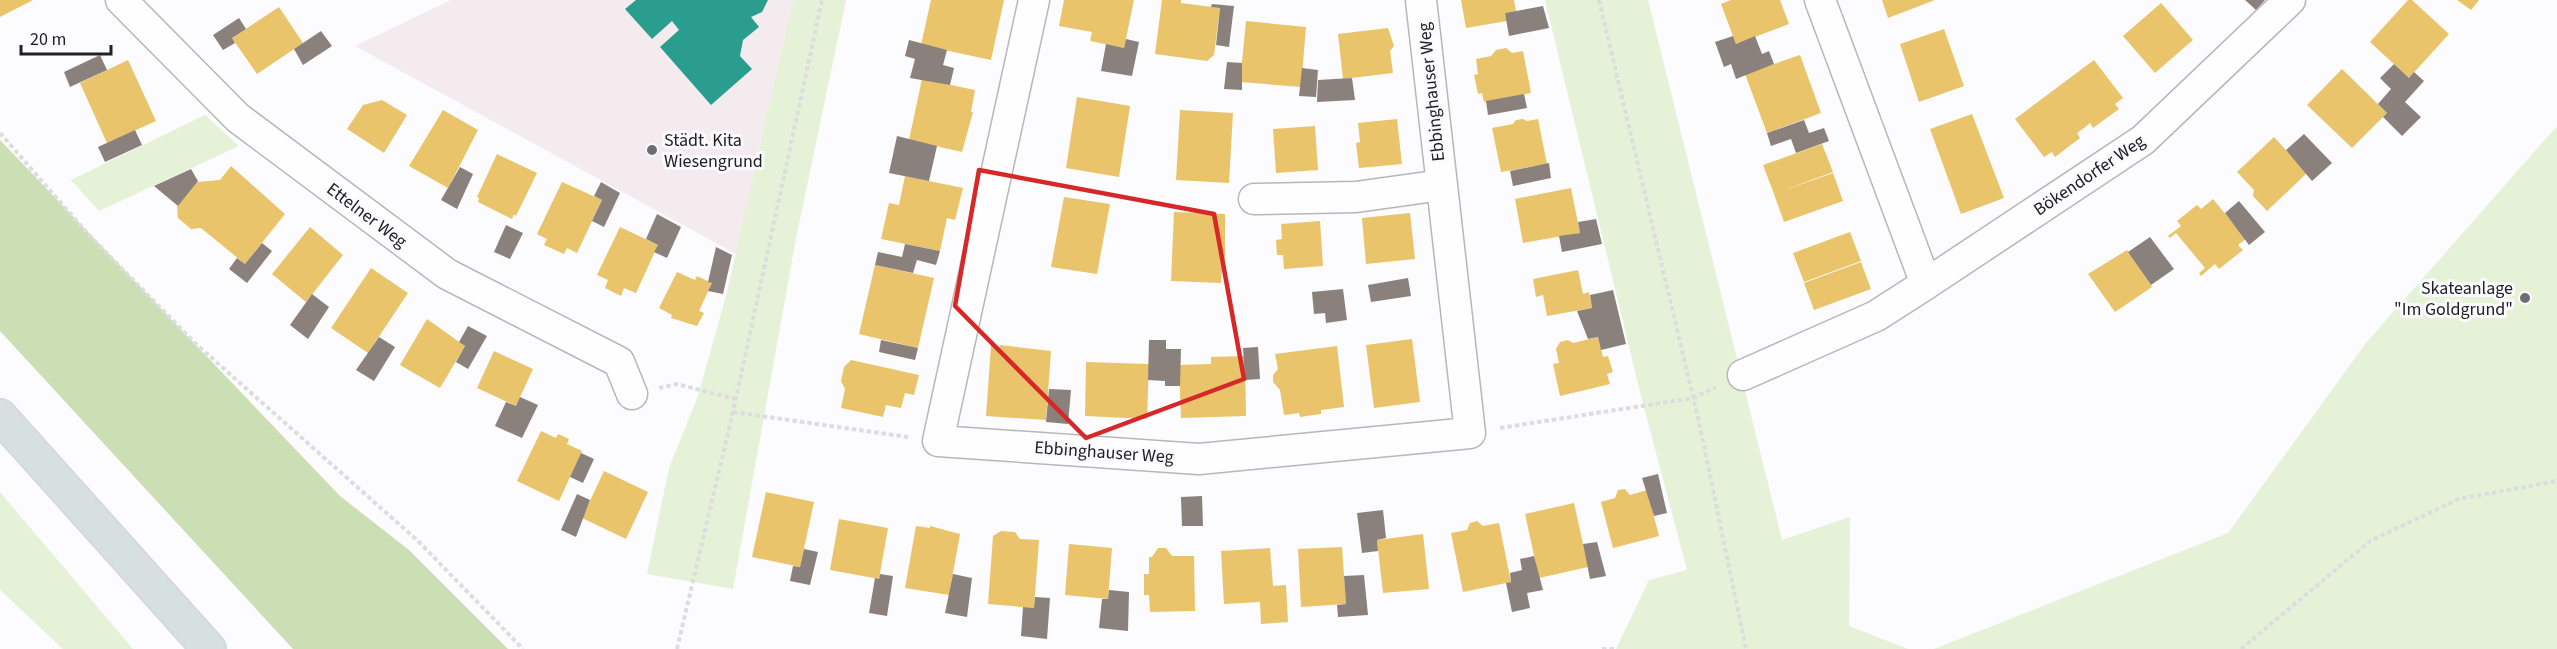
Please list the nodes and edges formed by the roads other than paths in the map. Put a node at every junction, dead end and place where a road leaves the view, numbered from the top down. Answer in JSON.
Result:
{"nodes":[{"id":1,"x":121,"y":0,"type":"edge"},
{"id":2,"x":1034,"y":0,"type":"edge"},
{"id":3,"x":1421,"y":0,"type":"edge"},
{"id":4,"x":1820,"y":0,"type":"edge"},
{"id":5,"x":2290,"y":0,"type":"edge"},
{"id":6,"x":1442,"y":185,"type":"junction"},
{"id":7,"x":1254,"y":199,"type":"dead end"},
{"id":8,"x":1926,"y":284,"type":"junction"},
{"id":9,"x":1743,"y":375,"type":"road end"},
{"id":10,"x":632,"y":394,"type":"road end"},
{"id":11,"x":0,"y":416,"type":"edge"},
{"id":12,"x":209,"y":649,"type":"edge"}],
"edges":[{"from":1,"to":10,"type":"street","name":"Ettelner Weg"},
{"from":2,"to":6,"type":"street","name":"Ebbinghauser Weg"},
{"from":3,"to":6,"type":"street","name":"Ebbinghauser Weg"},
{"from":4,"to":8,"type":"street"},
{"from":5,"to":8,"type":"street","name":"Bökendorfer Weg"},
{"from":6,"to":7,"type":"street","name":"Ebbinghauser Weg"},
{"from":8,"to":9,"type":"street","name":"Bökendorfer Weg"},
{"from":11,"to":12,"type":"highway"}]}
